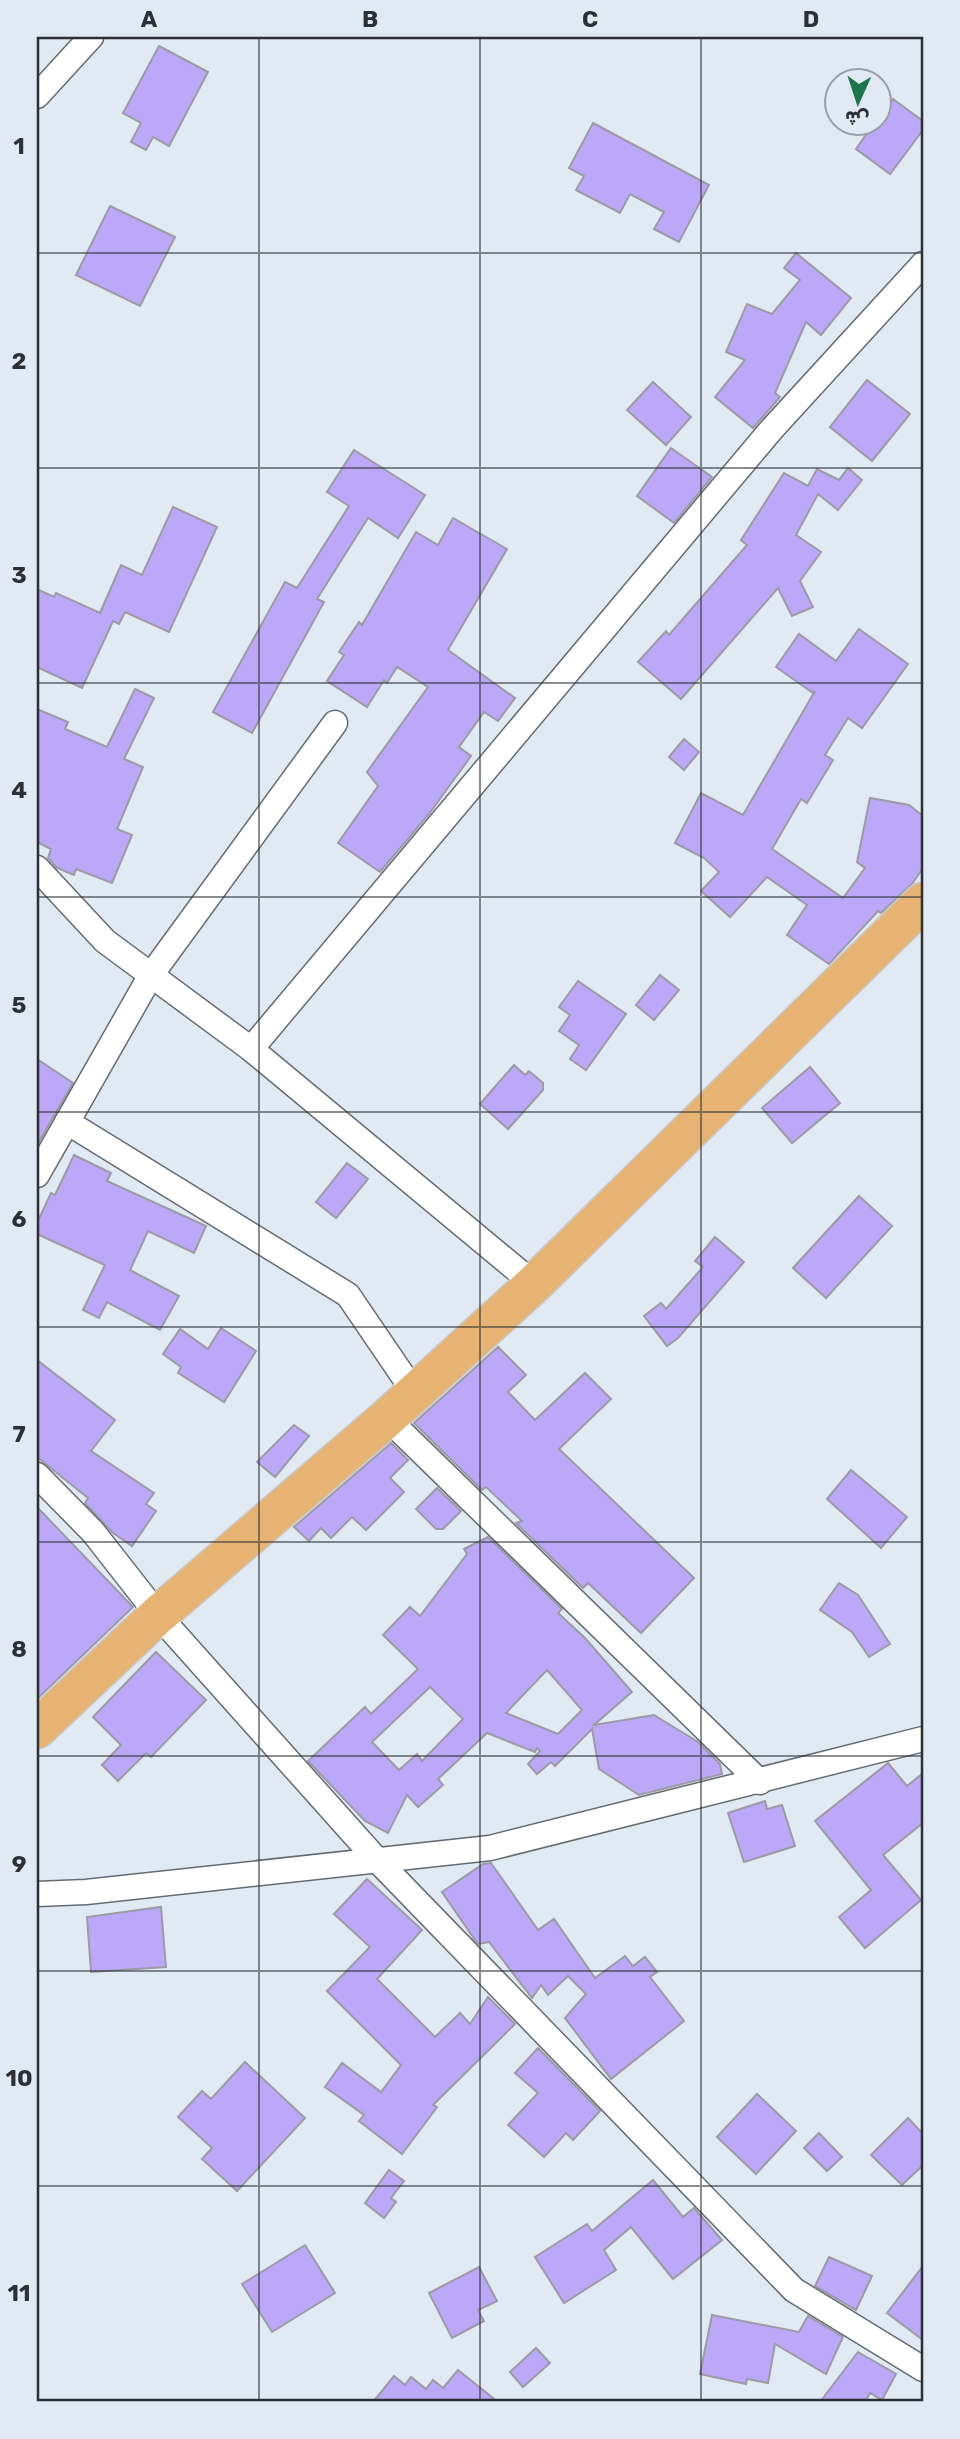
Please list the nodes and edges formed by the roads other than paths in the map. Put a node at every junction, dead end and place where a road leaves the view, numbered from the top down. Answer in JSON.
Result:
{"nodes":[{"id":1,"x":91,"y":37,"type":"edge"},
{"id":2,"x":37,"y":96,"type":"edge"},
{"id":3,"x":923,"y":264,"type":"edge"},
{"id":4,"x":335,"y":723,"type":"dead end"},
{"id":5,"x":37,"y":868,"type":"edge"},
{"id":6,"x":923,"y":902,"type":"edge"},
{"id":7,"x":151,"y":975,"type":"junction"},
{"id":8,"x":251,"y":1049,"type":"junction"},
{"id":9,"x":67,"y":1122,"type":"junction"},
{"id":10,"x":37,"y":1175,"type":"edge"},
{"id":11,"x":534,"y":1284,"type":"junction"},
{"id":12,"x":414,"y":1392,"type":"junction"},
{"id":13,"x":387,"y":1418,"type":"junction"},
{"id":14,"x":37,"y":1475,"type":"edge"},
{"id":15,"x":158,"y":1615,"type":"junction"},
{"id":16,"x":37,"y":1729,"type":"edge"},
{"id":17,"x":923,"y":1739,"type":"edge"},
{"id":18,"x":760,"y":1782,"type":"junction"},
{"id":19,"x":377,"y":1860,"type":"junction"},
{"id":20,"x":37,"y":1894,"type":"edge"},
{"id":21,"x":923,"y":2369,"type":"edge"}],
"edges":[{"from":1,"to":2,"type":"street"},
{"from":3,"to":8,"type":"street"},
{"from":4,"to":7,"type":"street"},
{"from":5,"to":7,"type":"street"},
{"from":6,"to":11,"type":"main road"},
{"from":7,"to":8,"type":"street"},
{"from":7,"to":9,"type":"street"},
{"from":8,"to":11,"type":"street"},
{"from":9,"to":10,"type":"street"},
{"from":9,"to":12,"type":"street"},
{"from":11,"to":12,"type":"main road"},
{"from":12,"to":13,"type":"main road"},
{"from":13,"to":15,"type":"main road"},
{"from":13,"to":18,"type":"street"},
{"from":14,"to":15,"type":"street"},
{"from":15,"to":16,"type":"main road"},
{"from":15,"to":19,"type":"street"},
{"from":17,"to":18,"type":"street"},
{"from":18,"to":19,"type":"street"},
{"from":19,"to":20,"type":"street"},
{"from":19,"to":21,"type":"street"}]}
